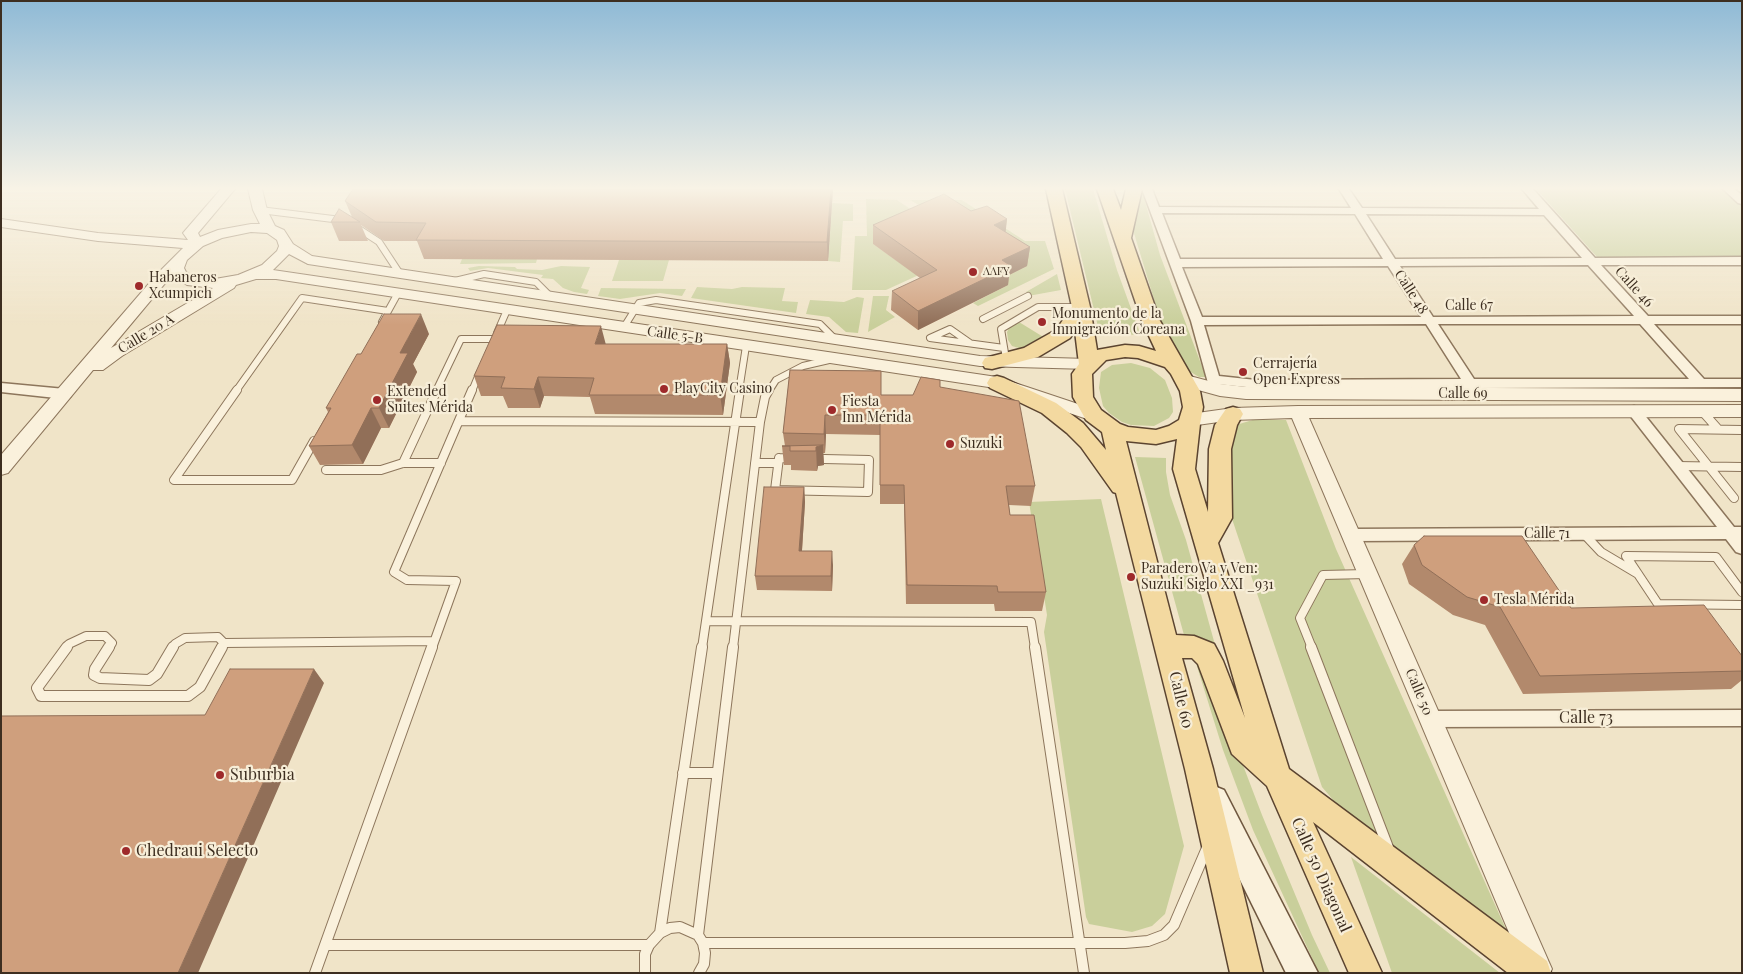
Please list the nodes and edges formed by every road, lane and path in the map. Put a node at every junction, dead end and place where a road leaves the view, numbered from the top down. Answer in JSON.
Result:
{"nodes":[{"id":1,"x":80,"y":234,"type":"edge"},
{"id":2,"x":190,"y":234,"type":"edge"},
{"id":3,"x":217,"y":234,"type":"edge"},
{"id":4,"x":280,"y":234,"type":"edge"},
{"id":5,"x":367,"y":234,"type":"edge"},
{"id":6,"x":1064,"y":234,"type":"edge"},
{"id":7,"x":1120,"y":234,"type":"edge"},
{"id":8,"x":1123,"y":234,"type":"edge"},
{"id":9,"x":1164,"y":234,"type":"edge"},
{"id":10,"x":1374,"y":234,"type":"edge"},
{"id":11,"x":1567,"y":234,"type":"edge"},
{"id":12,"x":98,"y":237,"type":"junction"},
{"id":13,"x":1122,"y":239,"type":"junction"},
{"id":14,"x":196,"y":244,"type":"junction"},
{"id":15,"x":286,"y":246,"type":"junction"},
{"id":16,"x":179,"y":260,"type":"junction"},
{"id":17,"x":1591,"y":261,"type":"junction"},
{"id":18,"x":1742,"y":261,"type":"edge"},
{"id":19,"x":1392,"y":262,"type":"junction"},
{"id":20,"x":1175,"y":263,"type":"junction"},
{"id":21,"x":400,"y":274,"type":"junction"},
{"id":22,"x":248,"y":276,"type":"junction"},
{"id":23,"x":398,"y":294,"type":"junction"},
{"id":24,"x":1028,"y":296,"type":"dead end"},
{"id":25,"x":1081,"y":306,"type":"junction"},
{"id":26,"x":1004,"y":308,"type":"junction"},
{"id":27,"x":635,"y":309,"type":"junction"},
{"id":28,"x":507,"y":310,"type":"junction"},
{"id":29,"x":388,"y":311,"type":"junction"},
{"id":30,"x":1019,"y":318,"type":"junction"},
{"id":31,"x":983,"y":320,"type":"dead end"},
{"id":32,"x":1643,"y":320,"type":"junction"},
{"id":33,"x":1742,"y":320,"type":"edge"},
{"id":34,"x":1197,"y":321,"type":"junction"},
{"id":35,"x":1430,"y":321,"type":"junction"},
{"id":36,"x":624,"y":327,"type":"junction"},
{"id":37,"x":379,"y":328,"type":"edge"},
{"id":38,"x":494,"y":339,"type":"junction"},
{"id":39,"x":970,"y":343,"type":"junction"},
{"id":40,"x":746,"y":346,"type":"junction"},
{"id":41,"x":490,"y":348,"type":"edge"},
{"id":42,"x":1167,"y":354,"type":"junction"},
{"id":43,"x":834,"y":359,"type":"junction"},
{"id":44,"x":1000,"y":364,"type":"junction"},
{"id":45,"x":1089,"y":364,"type":"junction"},
{"id":46,"x":483,"y":365,"type":"edge"},
{"id":47,"x":1186,"y":381,"type":"junction"},
{"id":48,"x":1700,"y":383,"type":"junction"},
{"id":49,"x":1742,"y":383,"type":"edge"},
{"id":50,"x":1,"y":387,"type":"edge"},
{"id":51,"x":69,"y":388,"type":"junction"},
{"id":52,"x":1384,"y":389,"type":"junction"},
{"id":53,"x":1474,"y":389,"type":"junction"},
{"id":54,"x":1742,"y":396,"type":"edge"},
{"id":55,"x":1634,"y":411,"type":"junction"},
{"id":56,"x":1702,"y":411,"type":"junction"},
{"id":57,"x":1742,"y":411,"type":"edge"},
{"id":58,"x":1298,"y":412,"type":"junction"},
{"id":59,"x":1233,"y":414,"type":"junction"},
{"id":60,"x":1093,"y":415,"type":"junction"},
{"id":61,"x":459,"y":421,"type":"junction"},
{"id":62,"x":736,"y":422,"type":"junction"},
{"id":63,"x":760,"y":422,"type":"junction"},
{"id":64,"x":1190,"y":422,"type":"junction"},
{"id":65,"x":1112,"y":429,"type":"junction"},
{"id":66,"x":1718,"y":430,"type":"junction"},
{"id":67,"x":1742,"y":430,"type":"edge"},
{"id":68,"x":316,"y":438,"type":"edge"},
{"id":69,"x":755,"y":462,"type":"junction"},
{"id":70,"x":403,"y":463,"type":"junction"},
{"id":71,"x":441,"y":463,"type":"junction"},
{"id":72,"x":778,"y":463,"type":"junction"},
{"id":73,"x":1678,"y":466,"type":"junction"},
{"id":74,"x":1709,"y":467,"type":"junction"},
{"id":75,"x":1742,"y":467,"type":"edge"},
{"id":76,"x":1,"y":468,"type":"edge"},
{"id":77,"x":326,"y":470,"type":"dead end"},
{"id":78,"x":1126,"y":492,"type":"junction"},
{"id":79,"x":1734,"y":498,"type":"dead end"},
{"id":80,"x":1584,"y":534,"type":"junction"},
{"id":81,"x":1736,"y":534,"type":"edge"},
{"id":82,"x":1352,"y":535,"type":"junction"},
{"id":83,"x":1208,"y":542,"type":"junction"},
{"id":84,"x":1742,"y":548,"type":"edge"},
{"id":85,"x":1369,"y":574,"type":"junction"},
{"id":86,"x":1638,"y":574,"type":"junction"},
{"id":87,"x":1742,"y":592,"type":"edge"},
{"id":88,"x":1742,"y":605,"type":"edge"},
{"id":89,"x":706,"y":620,"type":"junction"},
{"id":90,"x":736,"y":621,"type":"junction"},
{"id":91,"x":434,"y":641,"type":"junction"},
{"id":92,"x":224,"y":643,"type":"junction"},
{"id":93,"x":1167,"y":646,"type":"junction"},
{"id":94,"x":1742,"y":718,"type":"edge"},
{"id":95,"x":1431,"y":719,"type":"junction"},
{"id":96,"x":1199,"y":769,"type":"junction"},
{"id":97,"x":683,"y":773,"type":"junction"},
{"id":98,"x":717,"y":773,"type":"junction"},
{"id":99,"x":1277,"y":777,"type":"junction"},
{"id":100,"x":1214,"y":833,"type":"junction"},
{"id":101,"x":1396,"y":867,"type":"junction"},
{"id":102,"x":660,"y":933,"type":"junction"},
{"id":103,"x":700,"y":939,"type":"junction"},
{"id":104,"x":1080,"y":942,"type":"junction"},
{"id":105,"x":325,"y":945,"type":"junction"},
{"id":106,"x":649,"y":945,"type":"junction"},
{"id":107,"x":315,"y":973,"type":"edge"},
{"id":108,"x":645,"y":973,"type":"edge"},
{"id":109,"x":699,"y":973,"type":"edge"},
{"id":110,"x":1084,"y":973,"type":"edge"},
{"id":111,"x":1247,"y":973,"type":"edge"},
{"id":112,"x":1303,"y":973,"type":"edge"},
{"id":113,"x":1366,"y":973,"type":"edge"},
{"id":114,"x":1535,"y":973,"type":"edge"},
{"id":115,"x":1540,"y":973,"type":"edge"}],
"edges":[{"from":1,"to":12,"type":"street"},
{"from":2,"to":14,"type":"street"},
{"from":3,"to":14,"type":"street"},
{"from":4,"to":15,"type":"street","name":"Calle 5-B"},
{"from":5,"to":21,"type":"lane"},
{"from":6,"to":25,"type":"main road"},
{"from":7,"to":13,"type":"main road"},
{"from":8,"to":13,"type":"main road"},
{"from":9,"to":20,"type":"street"},
{"from":10,"to":19,"type":"street","name":"Calle 48"},
{"from":11,"to":17,"type":"street","name":"Calle 46"},
{"from":12,"to":14,"type":"street"},
{"from":12,"to":16,"type":"street"},
{"from":13,"to":42,"type":"main road"},
{"from":14,"to":16,"type":"street","name":"Calle 20 A"},
{"from":15,"to":21,"type":"street","name":"Calle 5-B"},
{"from":15,"to":22,"type":"street"},
{"from":16,"to":22,"type":"street"},
{"from":16,"to":51,"type":"street","name":"Calle 20 A"},
{"from":17,"to":18,"type":"street"},
{"from":17,"to":19,"type":"street"},
{"from":17,"to":32,"type":"street","name":"Calle 46"},
{"from":19,"to":20,"type":"street"},
{"from":19,"to":35,"type":"street","name":"Calle 48"},
{"from":20,"to":34,"type":"street"},
{"from":21,"to":27,"type":"street","name":"Calle 5-B"},
{"from":22,"to":23,"type":"street","name":"Calle 5-B"},
{"from":22,"to":51,"type":"street","name":"Calle 20 A"},
{"from":23,"to":28,"type":"street","name":"Calle 5-B"},
{"from":23,"to":29,"type":"lane"},
{"from":24,"to":26,"type":"lane"},
{"from":25,"to":30,"type":"lane"},
{"from":25,"to":44,"type":"main road"},
{"from":25,"to":45,"type":"main road"},
{"from":26,"to":30,"type":"lane"},
{"from":26,"to":31,"type":"lane"},
{"from":27,"to":36,"type":"lane"},
{"from":27,"to":44,"type":"street","name":"Calle 5-B"},
{"from":28,"to":36,"type":"street","name":"Calle 5-B"},
{"from":28,"to":38,"type":"lane"},
{"from":29,"to":37,"type":"lane"},
{"from":29,"to":68,"type":"lane"},
{"from":30,"to":44,"type":"lane"},
{"from":32,"to":33,"type":"street","name":"Calle 67"},
{"from":32,"to":35,"type":"street","name":"Calle 67"},
{"from":32,"to":48,"type":"street","name":"Calle 46"},
{"from":34,"to":35,"type":"street","name":"Calle 67"},
{"from":34,"to":52,"type":"street","name":"Calle 69"},
{"from":35,"to":53,"type":"street","name":"Calle 48"},
{"from":36,"to":40,"type":"street","name":"Calle 5-B"},
{"from":38,"to":41,"type":"lane"},
{"from":38,"to":70,"type":"lane"},
{"from":39,"to":39,"type":"lane"},
{"from":39,"to":44,"type":"lane"},
{"from":40,"to":43,"type":"street","name":"Calle 5-B"},
{"from":40,"to":62,"type":"lane"},
{"from":42,"to":45,"type":"main road"},
{"from":42,"to":47,"type":"main road"},
{"from":43,"to":44,"type":"street","name":"Calle 5-B"},
{"from":43,"to":63,"type":"lane"},
{"from":44,"to":45,"type":"street","name":"Calle 5-B"},
{"from":44,"to":60,"type":"street","name":"Calle 5-B"},
{"from":44,"to":78,"type":"main road"},
{"from":45,"to":60,"type":"main road"},
{"from":46,"to":61,"type":"lane"},
{"from":47,"to":52,"type":"street","name":"Calle 69"},
{"from":47,"to":64,"type":"main road"},
{"from":48,"to":49,"type":"street","name":"Calle 69"},
{"from":48,"to":53,"type":"street","name":"Calle 69"},
{"from":50,"to":51,"type":"street"},
{"from":51,"to":76,"type":"street","name":"Calle 20 A"},
{"from":52,"to":53,"type":"street","name":"Calle 69"},
{"from":53,"to":54,"type":"street","name":"Calle 69"},
{"from":55,"to":56,"type":"street","name":"Calle 69"},
{"from":55,"to":58,"type":"street","name":"Calle 69"},
{"from":55,"to":73,"type":"street"},
{"from":56,"to":57,"type":"street","name":"Calle 69"},
{"from":56,"to":66,"type":"lane"},
{"from":58,"to":59,"type":"street","name":"Calle 69"},
{"from":58,"to":82,"type":"street","name":"Calle 50"},
{"from":59,"to":64,"type":"street","name":"Calle 69"},
{"from":59,"to":83,"type":"main road"},
{"from":60,"to":65,"type":"main road"},
{"from":61,"to":62,"type":"lane"},
{"from":61,"to":71,"type":"lane"},
{"from":62,"to":63,"type":"lane"},
{"from":62,"to":89,"type":"lane"},
{"from":63,"to":69,"type":"lane"},
{"from":64,"to":65,"type":"main road"},
{"from":64,"to":83,"type":"main road"},
{"from":65,"to":78,"type":"main road","name":"Calle 60"},
{"from":66,"to":67,"type":"lane"},
{"from":66,"to":74,"type":"lane"},
{"from":69,"to":72,"type":"lane"},
{"from":69,"to":90,"type":"lane"},
{"from":70,"to":71,"type":"lane"},
{"from":70,"to":77,"type":"lane"},
{"from":71,"to":91,"type":"lane"},
{"from":72,"to":72,"type":"lane"},
{"from":73,"to":74,"type":"lane"},
{"from":73,"to":81,"type":"street"},
{"from":74,"to":75,"type":"lane"},
{"from":74,"to":79,"type":"lane"},
{"from":78,"to":93,"type":"main road","name":"Calle 60"},
{"from":80,"to":81,"type":"street","name":"Calle 71"},
{"from":80,"to":82,"type":"street","name":"Calle 71"},
{"from":80,"to":86,"type":"lane"},
{"from":81,"to":84,"type":"street"},
{"from":82,"to":85,"type":"street","name":"Calle 50"},
{"from":83,"to":99,"type":"main road"},
{"from":85,"to":95,"type":"street","name":"Calle 50"},
{"from":85,"to":101,"type":"lane"},
{"from":86,"to":87,"type":"lane"},
{"from":86,"to":88,"type":"lane"},
{"from":89,"to":90,"type":"lane"},
{"from":89,"to":97,"type":"lane"},
{"from":90,"to":98,"type":"lane"},
{"from":90,"to":104,"type":"lane"},
{"from":91,"to":92,"type":"lane"},
{"from":91,"to":105,"type":"lane"},
{"from":92,"to":92,"type":"lane"},
{"from":93,"to":96,"type":"main road","name":"Calle 60"},
{"from":93,"to":99,"type":"main road"},
{"from":94,"to":95,"type":"street","name":"Calle 73"},
{"from":95,"to":115,"type":"street","name":"Calle 50"},
{"from":96,"to":100,"type":"main road","name":"Calle 60"},
{"from":96,"to":112,"type":"main road"},
{"from":97,"to":98,"type":"lane"},
{"from":97,"to":102,"type":"lane"},
{"from":98,"to":103,"type":"lane"},
{"from":99,"to":101,"type":"main road"},
{"from":99,"to":113,"type":"main road","name":"Calle 50 Diagonal"},
{"from":100,"to":104,"type":"lane"},
{"from":100,"to":111,"type":"main road","name":"Calle 60"},
{"from":101,"to":114,"type":"main road"},
{"from":102,"to":103,"type":"lane"},
{"from":102,"to":106,"type":"lane"},
{"from":103,"to":104,"type":"lane"},
{"from":103,"to":109,"type":"lane"},
{"from":104,"to":110,"type":"lane"},
{"from":105,"to":106,"type":"lane"},
{"from":105,"to":107,"type":"lane"},
{"from":106,"to":108,"type":"lane"}]}
